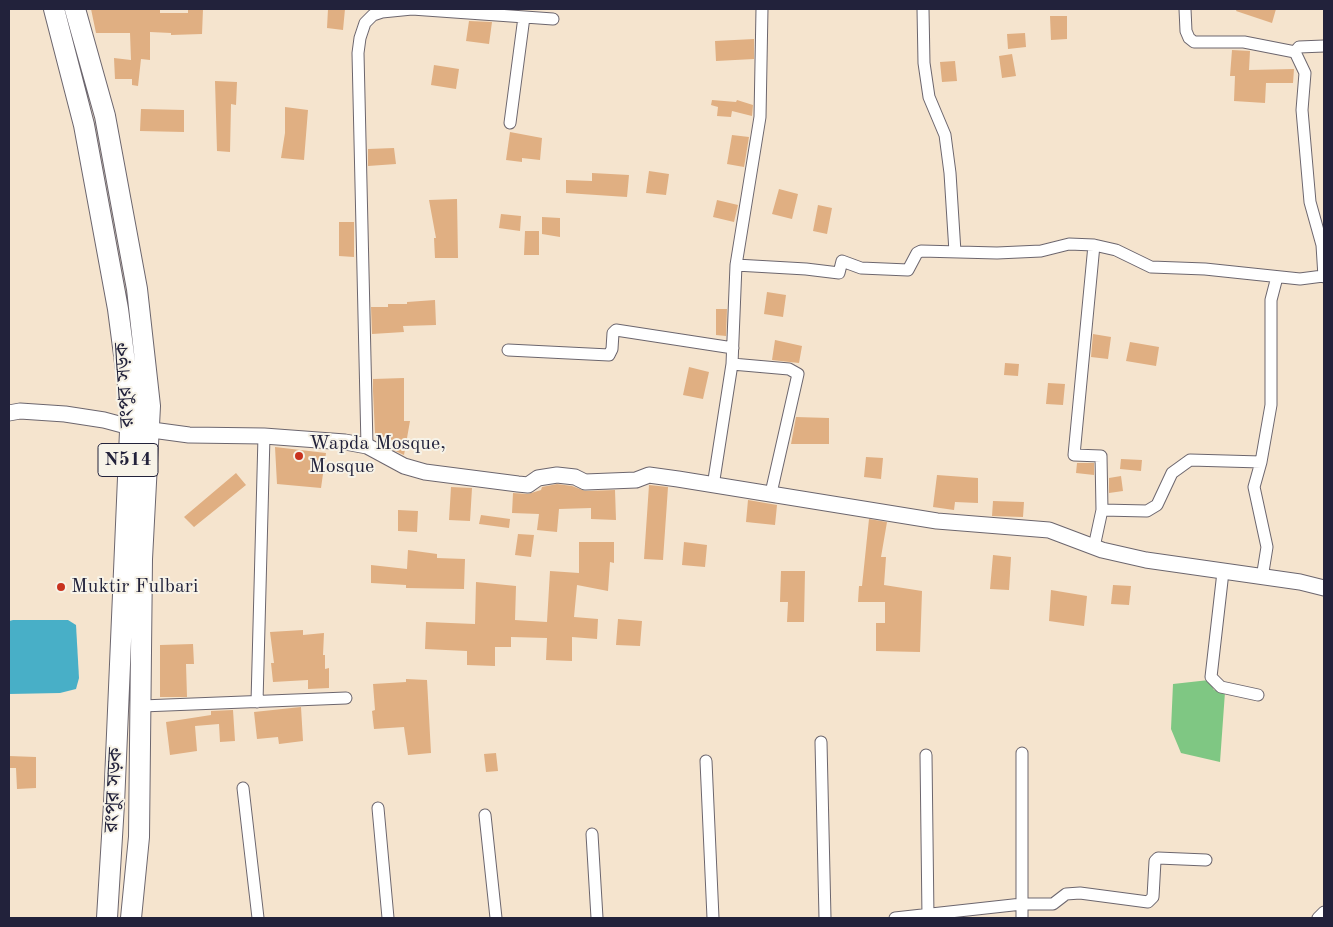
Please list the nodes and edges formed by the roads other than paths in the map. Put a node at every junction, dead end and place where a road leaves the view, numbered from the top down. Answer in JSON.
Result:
{"nodes":[{"id":1,"x":54,"y":9,"type":"edge"},
{"id":2,"x":75,"y":9,"type":"edge"},
{"id":3,"x":762,"y":9,"type":"edge"},
{"id":4,"x":923,"y":9,"type":"edge"},
{"id":5,"x":1185,"y":9,"type":"edge"},
{"id":6,"x":524,"y":17,"type":"junction"},
{"id":7,"x":553,"y":19,"type":"dead end"},
{"id":8,"x":1324,"y":46,"type":"edge"},
{"id":9,"x":1295,"y":52,"type":"junction"},
{"id":10,"x":510,"y":124,"type":"dead end"},
{"id":11,"x":1094,"y":245,"type":"junction"},
{"id":12,"x":955,"y":252,"type":"junction"},
{"id":13,"x":736,"y":266,"type":"junction"},
{"id":14,"x":1277,"y":277,"type":"junction"},
{"id":15,"x":1323,"y":277,"type":"edge"},
{"id":16,"x":733,"y":348,"type":"junction"},
{"id":17,"x":508,"y":350,"type":"dead end"},
{"id":18,"x":732,"y":364,"type":"junction"},
{"id":19,"x":9,"y":414,"type":"edge"},
{"id":20,"x":130,"y":427,"type":"junction"},
{"id":21,"x":151,"y":430,"type":"junction"},
{"id":22,"x":264,"y":436,"type":"junction"},
{"id":23,"x":367,"y":446,"type":"junction"},
{"id":24,"x":1261,"y":462,"type":"junction"},
{"id":25,"x":713,"y":486,"type":"junction"},
{"id":26,"x":771,"y":493,"type":"junction"},
{"id":27,"x":1102,"y":510,"type":"junction"},
{"id":28,"x":1094,"y":546,"type":"junction"},
{"id":29,"x":1223,"y":572,"type":"junction"},
{"id":30,"x":1262,"y":578,"type":"junction"},
{"id":31,"x":1324,"y":588,"type":"edge"},
{"id":32,"x":1258,"y":694,"type":"dead end"},
{"id":33,"x":346,"y":698,"type":"dead end"},
{"id":34,"x":258,"y":702,"type":"junction"},
{"id":35,"x":142,"y":706,"type":"junction"},
{"id":36,"x":821,"y":742,"type":"dead end"},
{"id":37,"x":1022,"y":753,"type":"dead end"},
{"id":38,"x":926,"y":755,"type":"dead end"},
{"id":39,"x":706,"y":761,"type":"dead end"},
{"id":40,"x":243,"y":788,"type":"dead end"},
{"id":41,"x":378,"y":808,"type":"dead end"},
{"id":42,"x":485,"y":815,"type":"dead end"},
{"id":43,"x":592,"y":834,"type":"dead end"},
{"id":44,"x":1206,"y":860,"type":"dead end"},
{"id":45,"x":1022,"y":904,"type":"junction"},
{"id":46,"x":1324,"y":912,"type":"edge"},
{"id":47,"x":928,"y":916,"type":"edge"},
{"id":48,"x":107,"y":918,"type":"edge"},
{"id":49,"x":131,"y":918,"type":"edge"},
{"id":50,"x":258,"y":918,"type":"edge"},
{"id":51,"x":388,"y":918,"type":"edge"},
{"id":52,"x":496,"y":918,"type":"edge"},
{"id":53,"x":597,"y":918,"type":"edge"},
{"id":54,"x":713,"y":918,"type":"edge"},
{"id":55,"x":825,"y":918,"type":"edge"},
{"id":56,"x":895,"y":918,"type":"edge"},
{"id":57,"x":1022,"y":918,"type":"edge"},
{"id":58,"x":1318,"y":918,"type":"edge"}],
"edges":[{"from":1,"to":20,"type":"highway","name":"রংপুর সড়ক","number":"N514"},
{"from":2,"to":21,"type":"highway","name":"রংপুর সড়ক","number":"N514"},
{"from":3,"to":13,"type":"street"},
{"from":4,"to":12,"type":"street"},
{"from":5,"to":9,"type":"street"},
{"from":6,"to":7,"type":"street"},
{"from":6,"to":10,"type":"street"},
{"from":6,"to":23,"type":"street"},
{"from":8,"to":9,"type":"street"},
{"from":9,"to":15,"type":"street"},
{"from":11,"to":12,"type":"street"},
{"from":11,"to":14,"type":"street"},
{"from":11,"to":27,"type":"street"},
{"from":12,"to":13,"type":"street"},
{"from":13,"to":16,"type":"street"},
{"from":14,"to":15,"type":"street"},
{"from":14,"to":24,"type":"street"},
{"from":16,"to":17,"type":"street"},
{"from":16,"to":18,"type":"street"},
{"from":18,"to":25,"type":"street"},
{"from":18,"to":26,"type":"street"},
{"from":19,"to":20,"type":"street"},
{"from":20,"to":21,"type":"street"},
{"from":20,"to":48,"type":"highway","name":"রংপুর সড়ক","number":"N514"},
{"from":21,"to":22,"type":"street"},
{"from":21,"to":35,"type":"highway","name":"রংপুর সড়ক","number":"N514"},
{"from":22,"to":23,"type":"street"},
{"from":22,"to":34,"type":"street"},
{"from":23,"to":25,"type":"street"},
{"from":24,"to":27,"type":"street"},
{"from":24,"to":30,"type":"street"},
{"from":25,"to":26,"type":"street"},
{"from":26,"to":28,"type":"street"},
{"from":27,"to":28,"type":"street"},
{"from":28,"to":29,"type":"street"},
{"from":29,"to":30,"type":"street"},
{"from":29,"to":32,"type":"street"},
{"from":30,"to":31,"type":"street"},
{"from":33,"to":34,"type":"street"},
{"from":34,"to":35,"type":"street"},
{"from":35,"to":49,"type":"highway","name":"রংপুর সড়ক","number":"N514"},
{"from":36,"to":55,"type":"street"},
{"from":37,"to":45,"type":"street"},
{"from":38,"to":47,"type":"street"},
{"from":39,"to":54,"type":"street"},
{"from":40,"to":50,"type":"street"},
{"from":41,"to":51,"type":"street"},
{"from":42,"to":52,"type":"street"},
{"from":43,"to":53,"type":"street"},
{"from":44,"to":45,"type":"street"},
{"from":45,"to":47,"type":"street"},
{"from":45,"to":57,"type":"street"},
{"from":46,"to":58,"type":"street"},
{"from":47,"to":56,"type":"street"}]}
